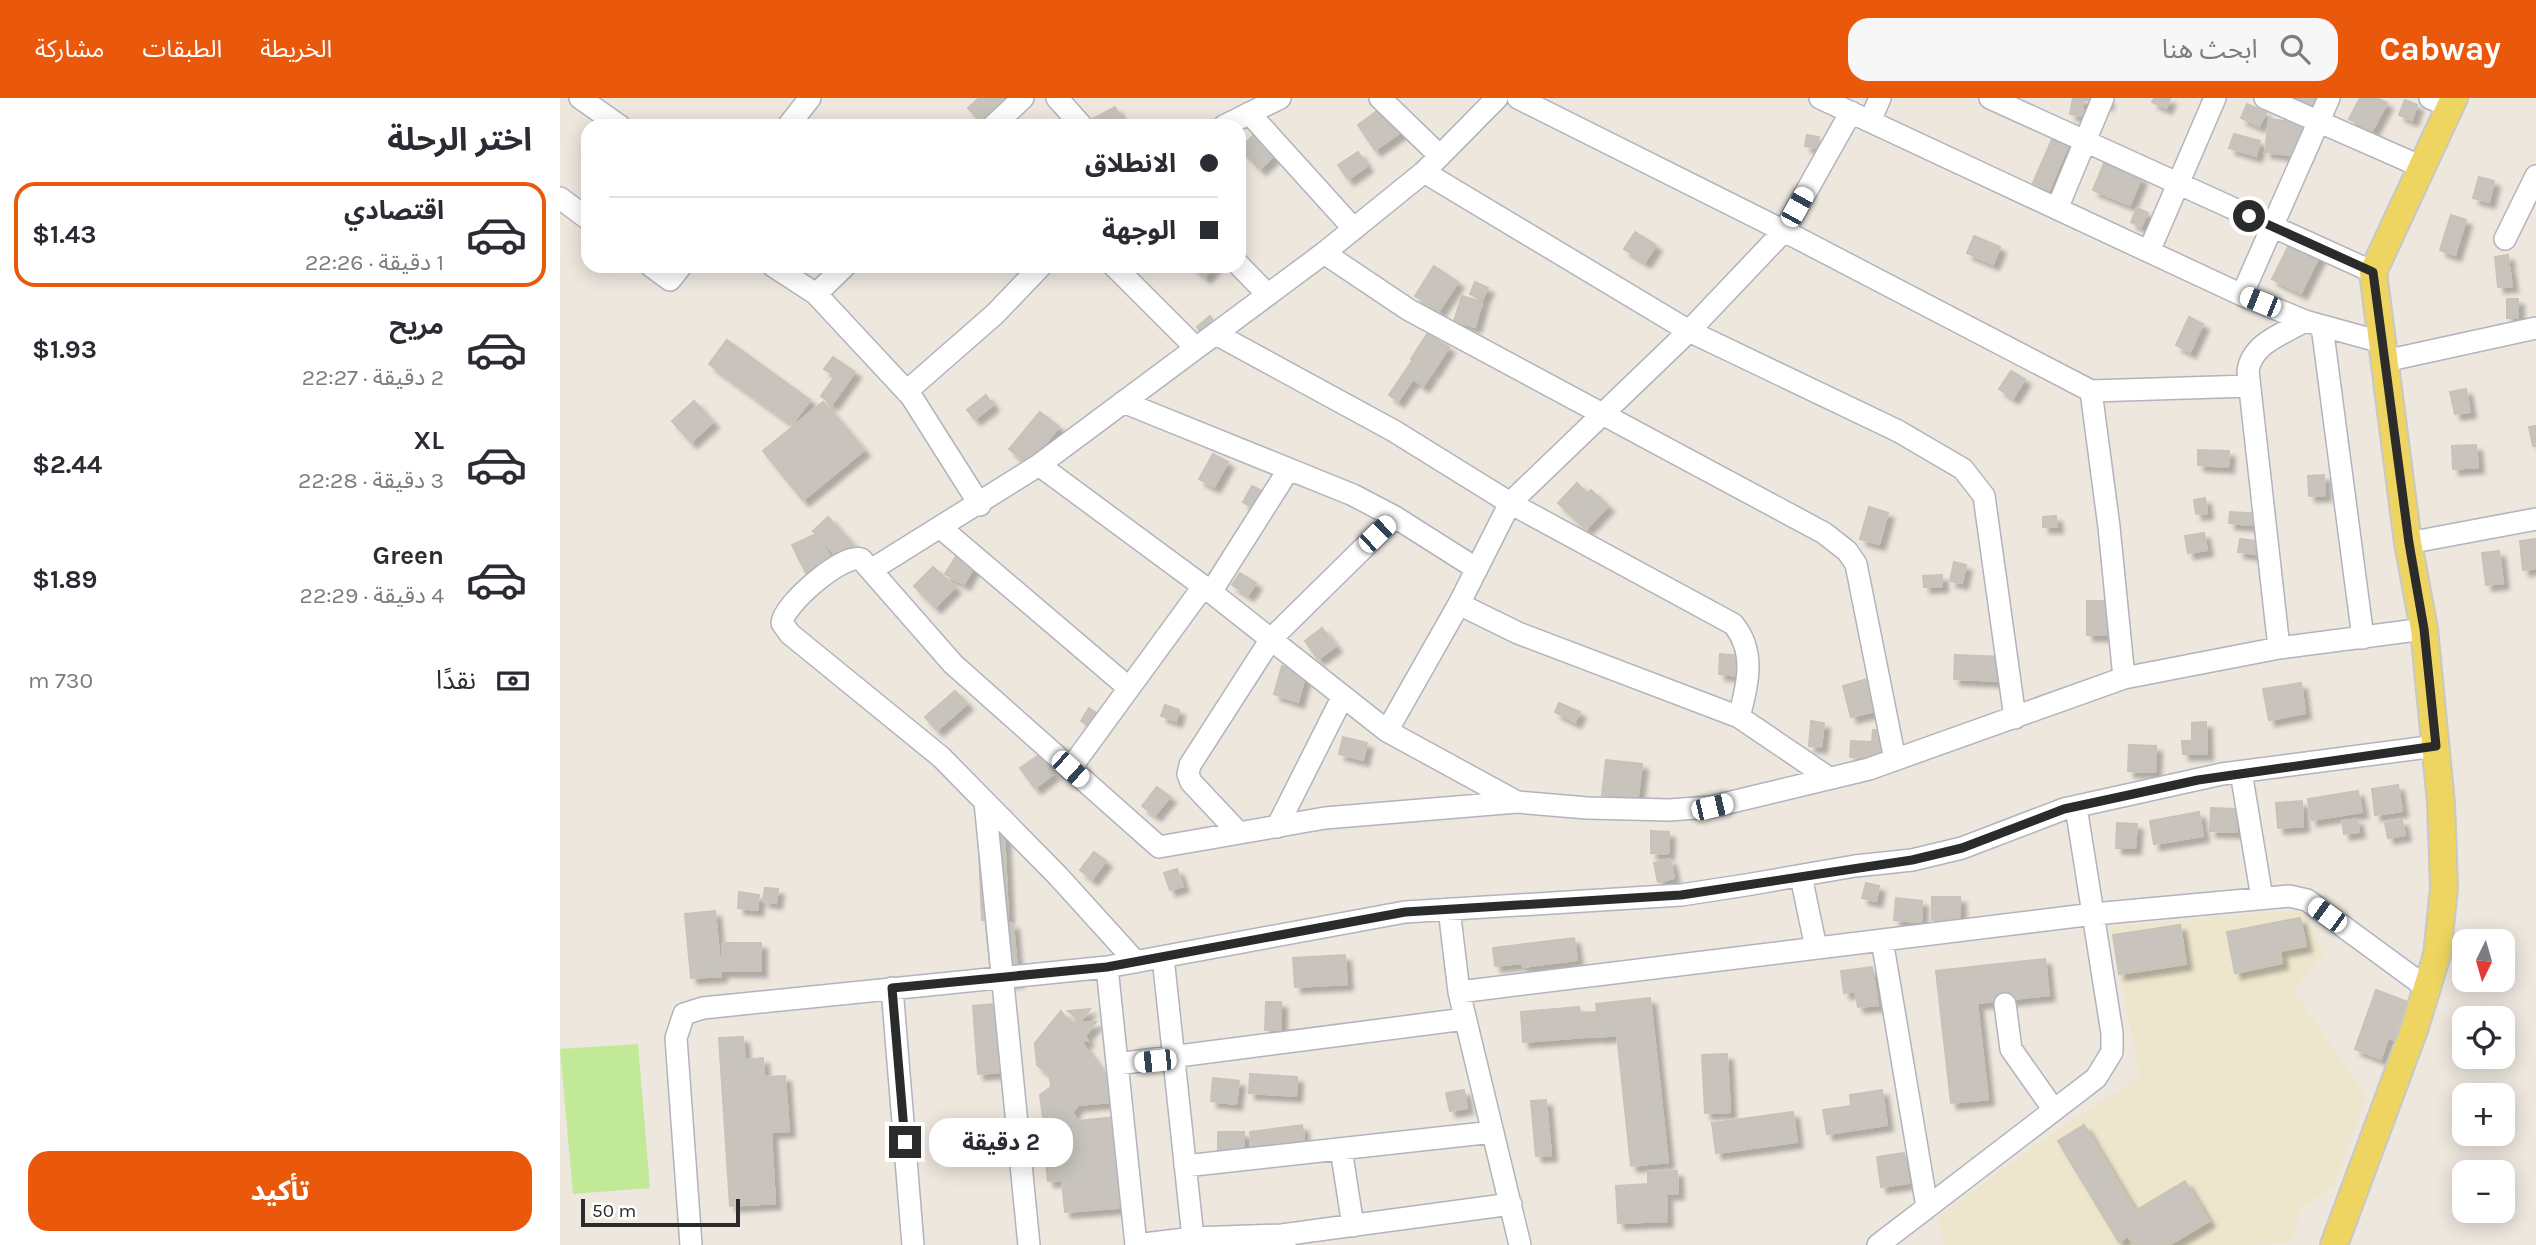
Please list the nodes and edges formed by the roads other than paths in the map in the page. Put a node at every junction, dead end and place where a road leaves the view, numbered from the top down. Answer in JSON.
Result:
{"nodes":[{"id":1,"x":580,"y":98,"type":"edge"},
{"id":2,"x":810,"y":98,"type":"edge"},
{"id":3,"x":1023,"y":98,"type":"edge"},
{"id":4,"x":1057,"y":98,"type":"edge"},
{"id":5,"x":1280,"y":98,"type":"edge"},
{"id":6,"x":1380,"y":98,"type":"edge"},
{"id":7,"x":1497,"y":98,"type":"edge"},
{"id":8,"x":1518,"y":98,"type":"edge"},
{"id":9,"x":1819,"y":98,"type":"edge"},
{"id":10,"x":1880,"y":98,"type":"edge"},
{"id":11,"x":1990,"y":98,"type":"edge"},
{"id":12,"x":2103,"y":98,"type":"edge"},
{"id":13,"x":2215,"y":98,"type":"edge"},
{"id":14,"x":2265,"y":98,"type":"edge"},
{"id":15,"x":2329,"y":98,"type":"edge"},
{"id":16,"x":2445,"y":101,"type":"edge"},
{"id":17,"x":1249,"y":113,"type":"junction"},
{"id":18,"x":1860,"y":117,"type":"junction"},
{"id":19,"x":610,"y":119,"type":"edge"},
{"id":20,"x":794,"y":119,"type":"edge"},
{"id":21,"x":1000,"y":119,"type":"edge"},
{"id":22,"x":1076,"y":119,"type":"edge"},
{"id":23,"x":1237,"y":119,"type":"edge"},
{"id":24,"x":2316,"y":121,"type":"junction"},
{"id":25,"x":2086,"y":142,"type":"junction"},
{"id":26,"x":1440,"y":156,"type":"junction"},
{"id":27,"x":2422,"y":167,"type":"junction"},
{"id":28,"x":1424,"y":172,"type":"junction"},
{"id":29,"x":2536,"y":176,"type":"edge"},
{"id":30,"x":2180,"y":184,"type":"junction"},
{"id":31,"x":560,"y":198,"type":"edge"},
{"id":32,"x":2057,"y":209,"type":"junction"},
{"id":33,"x":581,"y":214,"type":"edge"},
{"id":34,"x":2272,"y":226,"type":"junction"},
{"id":35,"x":1354,"y":229,"type":"junction"},
{"id":36,"x":1784,"y":231,"type":"junction"},
{"id":37,"x":2505,"y":239,"type":"dead end"},
{"id":38,"x":2150,"y":249,"type":"junction"},
{"id":39,"x":1324,"y":253,"type":"junction"},
{"id":40,"x":1246,"y":272,"type":"edge"},
{"id":41,"x":2373,"y":272,"type":"junction"},
{"id":42,"x":660,"y":273,"type":"edge"},
{"id":43,"x":676,"y":273,"type":"edge"},
{"id":44,"x":784,"y":273,"type":"edge"},
{"id":45,"x":838,"y":273,"type":"edge"},
{"id":46,"x":1034,"y":273,"type":"edge"},
{"id":47,"x":1121,"y":273,"type":"edge"},
{"id":48,"x":816,"y":294,"type":"junction"},
{"id":49,"x":1268,"y":295,"type":"junction"},
{"id":50,"x":2242,"y":295,"type":"junction"},
{"id":51,"x":2314,"y":323,"type":"junction"},
{"id":52,"x":2536,"y":328,"type":"edge"},
{"id":53,"x":1689,"y":331,"type":"junction"},
{"id":54,"x":1216,"y":334,"type":"junction"},
{"id":55,"x":1196,"y":348,"type":"junction"},
{"id":56,"x":2383,"y":352,"type":"junction"},
{"id":57,"x":2249,"y":387,"type":"junction"},
{"id":58,"x":907,"y":391,"type":"junction"},
{"id":59,"x":2091,"y":391,"type":"junction"},
{"id":60,"x":1124,"y":402,"type":"junction"},
{"id":61,"x":1603,"y":415,"type":"junction"},
{"id":62,"x":1040,"y":465,"type":"junction"},
{"id":63,"x":1289,"y":469,"type":"junction"},
{"id":64,"x":1510,"y":503,"type":"junction"},
{"id":65,"x":980,"y":505,"type":"junction"},
{"id":66,"x":1395,"y":517,"type":"junction"},
{"id":67,"x":2536,"y":519,"type":"edge"},
{"id":68,"x":941,"y":528,"type":"junction"},
{"id":69,"x":2409,"y":543,"type":"junction"},
{"id":70,"x":1477,"y":569,"type":"junction"},
{"id":71,"x":871,"y":570,"type":"junction"},
{"id":72,"x":1207,"y":590,"type":"junction"},
{"id":73,"x":1459,"y":604,"type":"junction"},
{"id":74,"x":2424,"y":629,"type":"junction"},
{"id":75,"x":2363,"y":638,"type":"junction"},
{"id":76,"x":1271,"y":639,"type":"junction"},
{"id":77,"x":2279,"y":648,"type":"junction"},
{"id":78,"x":2124,"y":678,"type":"junction"},
{"id":79,"x":1129,"y":688,"type":"junction"},
{"id":80,"x":1343,"y":696,"type":"junction"},
{"id":81,"x":1739,"y":717,"type":"junction"},
{"id":82,"x":2015,"y":718,"type":"junction"},
{"id":83,"x":1387,"y":731,"type":"junction"},
{"id":84,"x":2436,"y":746,"type":"junction"},
{"id":85,"x":1895,"y":760,"type":"junction"},
{"id":86,"x":1070,"y":769,"type":"junction"},
{"id":87,"x":2241,"y":772,"type":"junction"},
{"id":88,"x":1829,"y":778,"type":"junction"},
{"id":89,"x":985,"y":802,"type":"junction"},
{"id":90,"x":1517,"y":802,"type":"junction"},
{"id":91,"x":2076,"y":807,"type":"junction"},
{"id":92,"x":1277,"y":827,"type":"junction"},
{"id":93,"x":1238,"y":832,"type":"junction"},
{"id":94,"x":1801,"y":876,"type":"junction"},
{"id":95,"x":2262,"y":898,"type":"junction"},
{"id":96,"x":1449,"y":909,"type":"junction"},
{"id":97,"x":2094,"y":914,"type":"junction"},
{"id":98,"x":1882,"y":940,"type":"junction"},
{"id":99,"x":1816,"y":948,"type":"junction"},
{"id":100,"x":1163,"y":957,"type":"junction"},
{"id":101,"x":1136,"y":962,"type":"junction"},
{"id":102,"x":1107,"y":967,"type":"junction"},
{"id":103,"x":1003,"y":978,"type":"junction"},
{"id":104,"x":892,"y":988,"type":"junction"},
{"id":105,"x":2427,"y":988,"type":"junction"},
{"id":106,"x":1459,"y":992,"type":"junction"},
{"id":107,"x":2005,"y":1004,"type":"dead end"},
{"id":108,"x":1465,"y":1019,"type":"junction"},
{"id":109,"x":1174,"y":1059,"type":"junction"},
{"id":110,"x":1117,"y":1065,"type":"junction"},
{"id":111,"x":2054,"y":1110,"type":"junction"},
{"id":112,"x":1493,"y":1132,"type":"junction"},
{"id":113,"x":1341,"y":1149,"type":"junction"},
{"id":114,"x":1185,"y":1166,"type":"junction"},
{"id":115,"x":1511,"y":1205,"type":"junction"},
{"id":116,"x":1927,"y":1207,"type":"junction"},
{"id":117,"x":1353,"y":1226,"type":"junction"},
{"id":118,"x":1193,"y":1238,"type":"junction"},
{"id":119,"x":1283,"y":1240,"type":"edge"},
{"id":120,"x":691,"y":1245,"type":"edge"},
{"id":121,"x":913,"y":1245,"type":"edge"},
{"id":122,"x":1029,"y":1245,"type":"edge"},
{"id":123,"x":1136,"y":1245,"type":"edge"},
{"id":124,"x":1520,"y":1245,"type":"edge"},
{"id":125,"x":1878,"y":1245,"type":"edge"},
{"id":126,"x":2334,"y":1245,"type":"edge"}],
"edges":[{"from":1,"to":19,"type":"street"},
{"from":2,"to":20,"type":"street"},
{"from":3,"to":21,"type":"street"},
{"from":4,"to":22,"type":"street"},
{"from":5,"to":17,"type":"street"},
{"from":6,"to":26,"type":"street"},
{"from":7,"to":26,"type":"street"},
{"from":8,"to":36,"type":"street"},
{"from":9,"to":18,"type":"street"},
{"from":10,"to":18,"type":"street"},
{"from":11,"to":25,"type":"street"},
{"from":12,"to":25,"type":"street"},
{"from":13,"to":30,"type":"street"},
{"from":14,"to":24,"type":"street"},
{"from":15,"to":24,"type":"street"},
{"from":16,"to":27,"type":"main road"},
{"from":17,"to":23,"type":"street"},
{"from":17,"to":35,"type":"street"},
{"from":18,"to":32,"type":"street"},
{"from":18,"to":36,"type":"street"},
{"from":24,"to":27,"type":"street"},
{"from":24,"to":34,"type":"street"},
{"from":25,"to":30,"type":"street"},
{"from":25,"to":32,"type":"street"},
{"from":26,"to":28,"type":"street"},
{"from":27,"to":41,"type":"main road"},
{"from":28,"to":35,"type":"street"},
{"from":28,"to":53,"type":"street"},
{"from":29,"to":37,"type":"street"},
{"from":30,"to":34,"type":"street"},
{"from":30,"to":38,"type":"street"},
{"from":31,"to":33,"type":"street"},
{"from":32,"to":38,"type":"street"},
{"from":34,"to":41,"type":"street"},
{"from":34,"to":50,"type":"street"},
{"from":35,"to":39,"type":"street"},
{"from":36,"to":53,"type":"street"},
{"from":36,"to":59,"type":"street"},
{"from":38,"to":50,"type":"street"},
{"from":39,"to":49,"type":"street"},
{"from":39,"to":61,"type":"street"},
{"from":40,"to":49,"type":"street"},
{"from":41,"to":56,"type":"main road"},
{"from":42,"to":43,"type":"street"},
{"from":44,"to":48,"type":"street"},
{"from":45,"to":48,"type":"street"},
{"from":46,"to":58,"type":"street"},
{"from":47,"to":55,"type":"street"},
{"from":48,"to":58,"type":"street"},
{"from":49,"to":54,"type":"street"},
{"from":50,"to":51,"type":"street"},
{"from":51,"to":56,"type":"street"},
{"from":51,"to":57,"type":"street"},
{"from":51,"to":75,"type":"street"},
{"from":52,"to":56,"type":"street"},
{"from":53,"to":61,"type":"street"},
{"from":53,"to":82,"type":"street"},
{"from":54,"to":55,"type":"street"},
{"from":54,"to":64,"type":"street"},
{"from":55,"to":60,"type":"street"},
{"from":56,"to":69,"type":"main road"},
{"from":57,"to":59,"type":"street"},
{"from":57,"to":77,"type":"street"},
{"from":58,"to":65,"type":"street"},
{"from":59,"to":78,"type":"street"},
{"from":60,"to":62,"type":"street"},
{"from":60,"to":63,"type":"street"},
{"from":61,"to":64,"type":"street"},
{"from":61,"to":85,"type":"street"},
{"from":62,"to":65,"type":"street"},
{"from":62,"to":72,"type":"street"},
{"from":63,"to":66,"type":"street"},
{"from":63,"to":72,"type":"street"},
{"from":64,"to":70,"type":"street"},
{"from":64,"to":81,"type":"street"},
{"from":65,"to":68,"type":"street"},
{"from":66,"to":70,"type":"street"},
{"from":66,"to":76,"type":"street"},
{"from":67,"to":69,"type":"street"},
{"from":68,"to":71,"type":"street"},
{"from":68,"to":79,"type":"street"},
{"from":69,"to":74,"type":"main road"},
{"from":70,"to":73,"type":"street"},
{"from":71,"to":86,"type":"street"},
{"from":71,"to":89,"type":"street"},
{"from":72,"to":76,"type":"street"},
{"from":72,"to":79,"type":"street"},
{"from":73,"to":81,"type":"street"},
{"from":73,"to":83,"type":"street"},
{"from":74,"to":75,"type":"street"},
{"from":74,"to":84,"type":"main road"},
{"from":75,"to":77,"type":"street"},
{"from":76,"to":80,"type":"street"},
{"from":76,"to":93,"type":"street"},
{"from":77,"to":78,"type":"street"},
{"from":78,"to":82,"type":"street"},
{"from":79,"to":86,"type":"street"},
{"from":80,"to":83,"type":"street"},
{"from":80,"to":92,"type":"street"},
{"from":81,"to":88,"type":"street"},
{"from":82,"to":85,"type":"street"},
{"from":83,"to":90,"type":"street"},
{"from":84,"to":87,"type":"street"},
{"from":84,"to":105,"type":"main road"},
{"from":85,"to":88,"type":"street"},
{"from":86,"to":93,"type":"street"},
{"from":87,"to":91,"type":"street"},
{"from":87,"to":95,"type":"street"},
{"from":88,"to":90,"type":"street"},
{"from":89,"to":101,"type":"street"},
{"from":89,"to":103,"type":"street"},
{"from":90,"to":92,"type":"street"},
{"from":91,"to":94,"type":"street"},
{"from":91,"to":97,"type":"street"},
{"from":92,"to":93,"type":"street"},
{"from":94,"to":96,"type":"street"},
{"from":94,"to":99,"type":"street"},
{"from":95,"to":97,"type":"street"},
{"from":95,"to":105,"type":"street"},
{"from":96,"to":100,"type":"street"},
{"from":96,"to":106,"type":"street"},
{"from":97,"to":98,"type":"street"},
{"from":97,"to":111,"type":"street"},
{"from":98,"to":99,"type":"street"},
{"from":98,"to":116,"type":"street"},
{"from":99,"to":106,"type":"street"},
{"from":100,"to":101,"type":"street"},
{"from":100,"to":109,"type":"street"},
{"from":101,"to":102,"type":"street"},
{"from":102,"to":103,"type":"street"},
{"from":102,"to":110,"type":"street"},
{"from":103,"to":104,"type":"street"},
{"from":103,"to":122,"type":"street"},
{"from":104,"to":120,"type":"street"},
{"from":104,"to":121,"type":"street"},
{"from":105,"to":126,"type":"main road"},
{"from":106,"to":108,"type":"street"},
{"from":107,"to":111,"type":"street"},
{"from":108,"to":109,"type":"street"},
{"from":108,"to":112,"type":"street"},
{"from":109,"to":110,"type":"street"},
{"from":109,"to":114,"type":"street"},
{"from":110,"to":123,"type":"street"},
{"from":111,"to":116,"type":"street"},
{"from":112,"to":113,"type":"street"},
{"from":112,"to":115,"type":"street"},
{"from":113,"to":114,"type":"street"},
{"from":113,"to":117,"type":"street"},
{"from":114,"to":118,"type":"street"},
{"from":115,"to":117,"type":"street"},
{"from":115,"to":124,"type":"street"},
{"from":116,"to":125,"type":"street"},
{"from":117,"to":119,"type":"street"},
{"from":118,"to":119,"type":"street"},
{"from":118,"to":123,"type":"street"}]}
